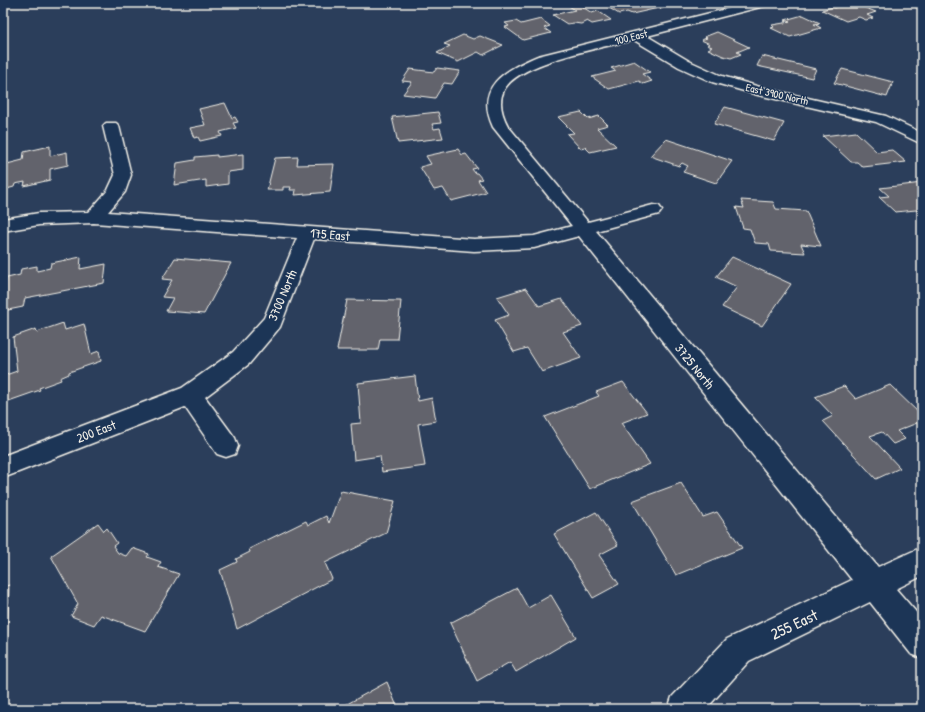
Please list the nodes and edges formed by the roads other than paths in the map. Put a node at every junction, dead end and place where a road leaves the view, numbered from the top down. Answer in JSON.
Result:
{"nodes":[{"id":1,"x":756,"y":4,"type":"edge"},
{"id":2,"x":637,"y":36,"type":"junction"},
{"id":3,"x":503,"y":81,"type":"joint"},
{"id":4,"x":111,"y":126,"type":"dead end"},
{"id":5,"x":922,"y":139,"type":"edge"},
{"id":6,"x":653,"y":210,"type":"dead end"},
{"id":7,"x":94,"y":218,"type":"junction"},
{"id":8,"x":3,"y":225,"type":"edge"},
{"id":9,"x":584,"y":228,"type":"junction"},
{"id":10,"x":308,"y":232,"type":"junction"},
{"id":11,"x":190,"y":395,"type":"junction"},
{"id":12,"x":226,"y":446,"type":"dead end"},
{"id":13,"x":3,"y":467,"type":"edge"},
{"id":14,"x":922,"y":561,"type":"edge"},
{"id":15,"x":874,"y":585,"type":"junction"},
{"id":16,"x":922,"y":644,"type":"edge"},
{"id":17,"x":684,"y":709,"type":"edge"}],
"edges":[{"from":1,"to":2,"type":"street","name":"100 East"},
{"from":2,"to":3,"type":"street","name":"100 East"},
{"from":2,"to":5,"type":"street","name":"East 3900 North"},
{"from":3,"to":9,"type":"street","name":"3725 North"},
{"from":4,"to":7,"type":"street"},
{"from":6,"to":9,"type":"street","name":"175 East"},
{"from":7,"to":8,"type":"street","name":"175 East"},
{"from":7,"to":10,"type":"street","name":"175 East"},
{"from":9,"to":10,"type":"street","name":"175 East"},
{"from":9,"to":15,"type":"street","name":"3725 North"},
{"from":10,"to":11,"type":"street","name":"3700 North"},
{"from":11,"to":12,"type":"street"},
{"from":11,"to":13,"type":"street","name":"200 East"},
{"from":14,"to":15,"type":"street","name":"255 East"},
{"from":15,"to":16,"type":"street","name":"3725 North"},
{"from":15,"to":17,"type":"street","name":"255 East"}]}
